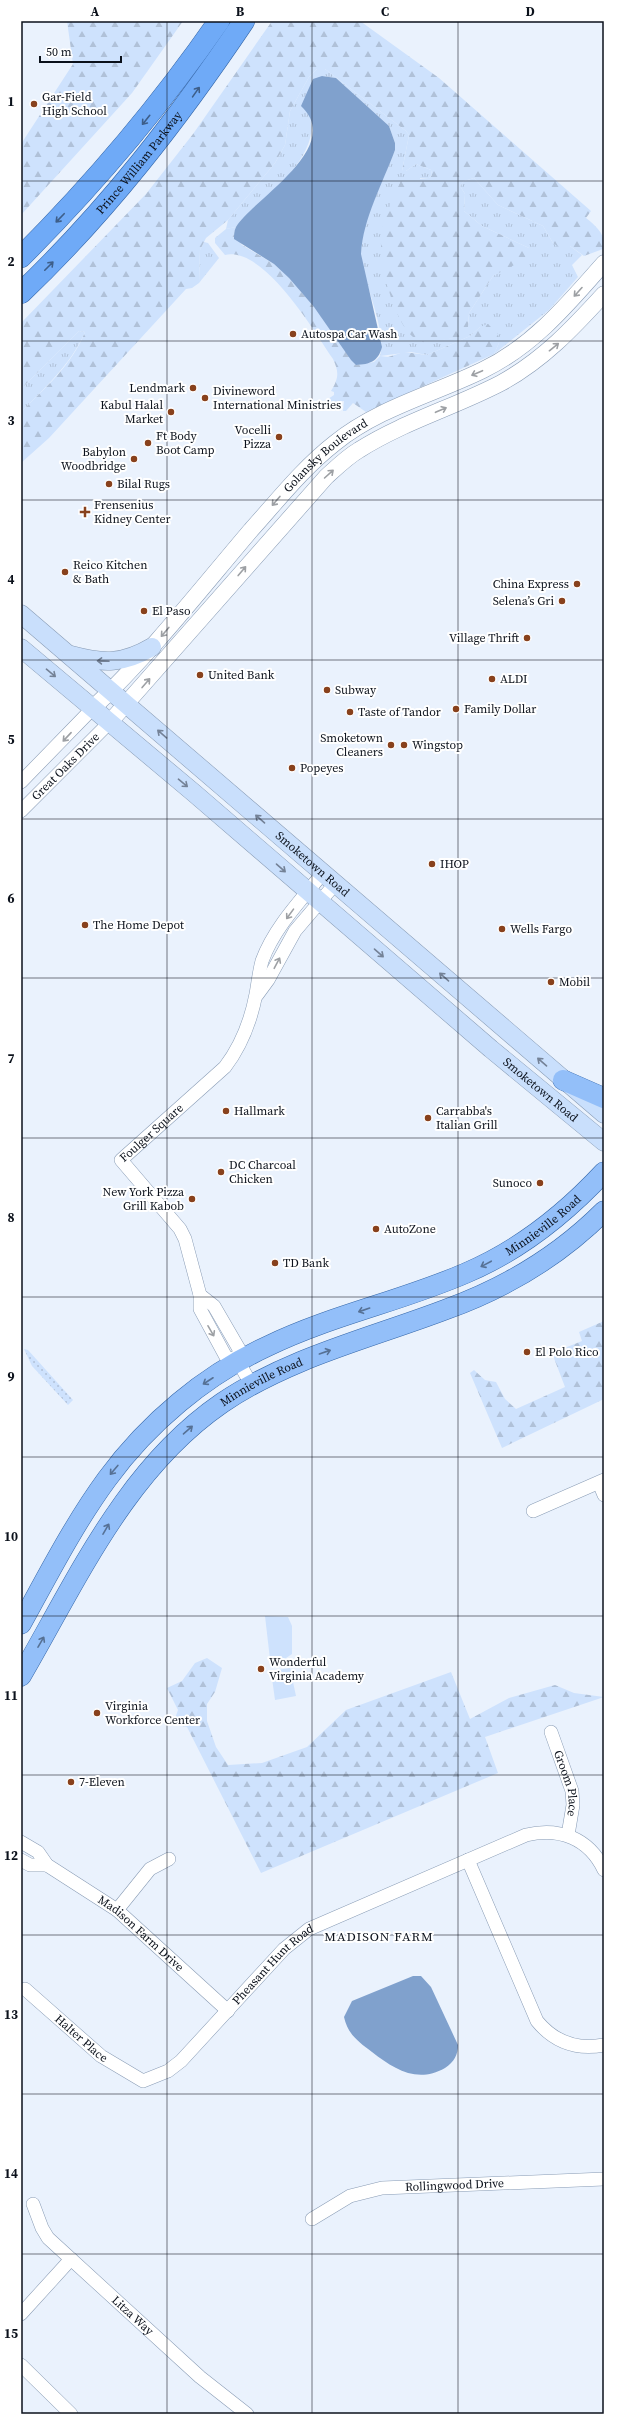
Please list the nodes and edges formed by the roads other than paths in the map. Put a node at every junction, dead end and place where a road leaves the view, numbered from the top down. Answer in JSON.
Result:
{"nodes":[{"id":1,"x":219,"y":21,"type":"edge"},
{"id":2,"x":244,"y":21,"type":"edge"},
{"id":3,"x":21,"y":257,"type":"edge"},
{"id":4,"x":601,"y":273,"type":"edge"},
{"id":5,"x":21,"y":293,"type":"edge"},
{"id":6,"x":604,"y":294,"type":"edge"},
{"id":7,"x":340,"y":439,"type":"junction"},
{"id":8,"x":351,"y":455,"type":"junction"},
{"id":9,"x":21,"y":614,"type":"edge"},
{"id":10,"x":152,"y":646,"type":"junction"},
{"id":11,"x":21,"y":648,"type":"edge"},
{"id":12,"x":69,"y":655,"type":"junction"},
{"id":13,"x":111,"y":691,"type":"junction"},
{"id":14,"x":127,"y":705,"type":"junction"},
{"id":15,"x":93,"y":708,"type":"junction"},
{"id":16,"x":110,"y":722,"type":"junction"},
{"id":17,"x":21,"y":782,"type":"edge"},
{"id":18,"x":21,"y":811,"type":"edge"},
{"id":19,"x":329,"y":878,"type":"junction"},
{"id":20,"x":313,"y":897,"type":"junction"},
{"id":21,"x":563,"y":1080,"type":"junction"},
{"id":22,"x":604,"y":1098,"type":"edge"},
{"id":23,"x":604,"y":1114,"type":"edge"},
{"id":24,"x":604,"y":1142,"type":"edge"},
{"id":25,"x":604,"y":1172,"type":"edge"},
{"id":26,"x":601,"y":1216,"type":"edge"},
{"id":27,"x":238,"y":1361,"type":"junction"},
{"id":28,"x":252,"y":1386,"type":"junction"},
{"id":29,"x":601,"y":1482,"type":"edge"},
{"id":30,"x":604,"y":1495,"type":"edge"},
{"id":31,"x":533,"y":1511,"type":"dead end"},
{"id":32,"x":21,"y":1624,"type":"edge"},
{"id":33,"x":21,"y":1676,"type":"edge"},
{"id":34,"x":551,"y":1732,"type":"dead end"},
{"id":35,"x":568,"y":1835,"type":"junction"},
{"id":36,"x":21,"y":1842,"type":"edge"},
{"id":37,"x":169,"y":1858,"type":"dead end"},
{"id":38,"x":21,"y":1860,"type":"edge"},
{"id":39,"x":468,"y":1860,"type":"junction"},
{"id":40,"x":47,"y":1866,"type":"junction"},
{"id":41,"x":604,"y":1870,"type":"edge"},
{"id":42,"x":117,"y":1910,"type":"junction"},
{"id":43,"x":25,"y":1989,"type":"dead end"},
{"id":44,"x":228,"y":2011,"type":"junction"},
{"id":45,"x":604,"y":2045,"type":"edge"},
{"id":46,"x":143,"y":2080,"type":"joint"},
{"id":47,"x":604,"y":2179,"type":"edge"},
{"id":48,"x":33,"y":2204,"type":"dead end"},
{"id":49,"x":312,"y":2219,"type":"dead end"},
{"id":50,"x":71,"y":2259,"type":"junction"},
{"id":51,"x":21,"y":2314,"type":"edge"},
{"id":52,"x":21,"y":2365,"type":"edge"},
{"id":53,"x":71,"y":2414,"type":"edge"},
{"id":54,"x":248,"y":2414,"type":"edge"}],
"edges":[{"from":1,"to":3,"type":"highway","name":"Prince William Parkway","one_way":true},
{"from":5,"to":2,"type":"highway","name":"Prince William Parkway","one_way":true},
{"from":4,"to":7,"type":"street","name":"Golansky Boulevard","one_way":true},
{"from":8,"to":6,"type":"street","name":"Golansky Boulevard","one_way":true},
{"from":7,"to":8,"type":"street"},
{"from":7,"to":10,"type":"street","name":"Golansky Boulevard","one_way":true},
{"from":14,"to":8,"type":"street","name":"Golansky Boulevard","one_way":true},
{"from":9,"to":12,"type":"main road","name":"Smoketown Road"},
{"from":10,"to":12,"type":"main road","one_way":true},
{"from":10,"to":13,"type":"street","name":"Golansky Boulevard"},
{"from":11,"to":15,"type":"main road","name":"Smoketown Road","one_way":true},
{"from":12,"to":13,"type":"main road","name":"Smoketown Road"},
{"from":13,"to":14,"type":"main road","name":"Smoketown Road"},
{"from":13,"to":15,"type":"street","name":"Golansky Boulevard"},
{"from":14,"to":16,"type":"street","name":"Golansky Boulevard"},
{"from":19,"to":14,"type":"main road","name":"Smoketown Road","one_way":true},
{"from":15,"to":16,"type":"main road","name":"Smoketown Road"},
{"from":15,"to":17,"type":"street","name":"Great Oaks Drive","one_way":true},
{"from":16,"to":18,"type":"street","name":"Great Oaks Drive"},
{"from":16,"to":20,"type":"main road","name":"Smoketown Road","one_way":true},
{"from":19,"to":20,"type":"street","name":"Foulger Square"},
{"from":21,"to":19,"type":"main road","name":"Smoketown Road","one_way":true},
{"from":20,"to":24,"type":"main road","name":"Smoketown Road","one_way":true},
{"from":20,"to":27,"type":"street","name":"Foulger Square"},
{"from":21,"to":22,"type":"main road"},
{"from":21,"to":23,"type":"main road","name":"Smoketown Road"},
{"from":25,"to":27,"type":"main road","name":"Minnieville Road","one_way":true},
{"from":28,"to":26,"type":"main road","name":"Minnieville Road","one_way":true},
{"from":27,"to":28,"type":"street","name":"Foulger Square"},
{"from":27,"to":32,"type":"main road","name":"Minnieville Road","one_way":true},
{"from":33,"to":28,"type":"main road","name":"Minnieville Road","one_way":true},
{"from":29,"to":30,"type":"street"},
{"from":29,"to":31,"type":"street"},
{"from":34,"to":35,"type":"street","name":"Groom Place"},
{"from":35,"to":39,"type":"street","name":"Pheasant Hunt Road"},
{"from":35,"to":41,"type":"street","name":"Pheasant Hunt Road"},
{"from":36,"to":40,"type":"street","name":"Madison Farm Drive"},
{"from":37,"to":42,"type":"street"},
{"from":38,"to":40,"type":"street","name":"Madison Farm Drive"},
{"from":39,"to":44,"type":"street","name":"Pheasant Hunt Road"},
{"from":39,"to":45,"type":"street"},
{"from":40,"to":42,"type":"street","name":"Madison Farm Drive"},
{"from":42,"to":44,"type":"street","name":"Madison Farm Drive"},
{"from":43,"to":46,"type":"street","name":"Halter Place"},
{"from":44,"to":46,"type":"street","name":"Pheasant Hunt Road"},
{"from":47,"to":49,"type":"street","name":"Rollingwood Drive"},
{"from":48,"to":50,"type":"street","name":"Litza Way"},
{"from":50,"to":51,"type":"street"},
{"from":50,"to":54,"type":"street","name":"Litza Way"},
{"from":52,"to":53,"type":"street"}]}
